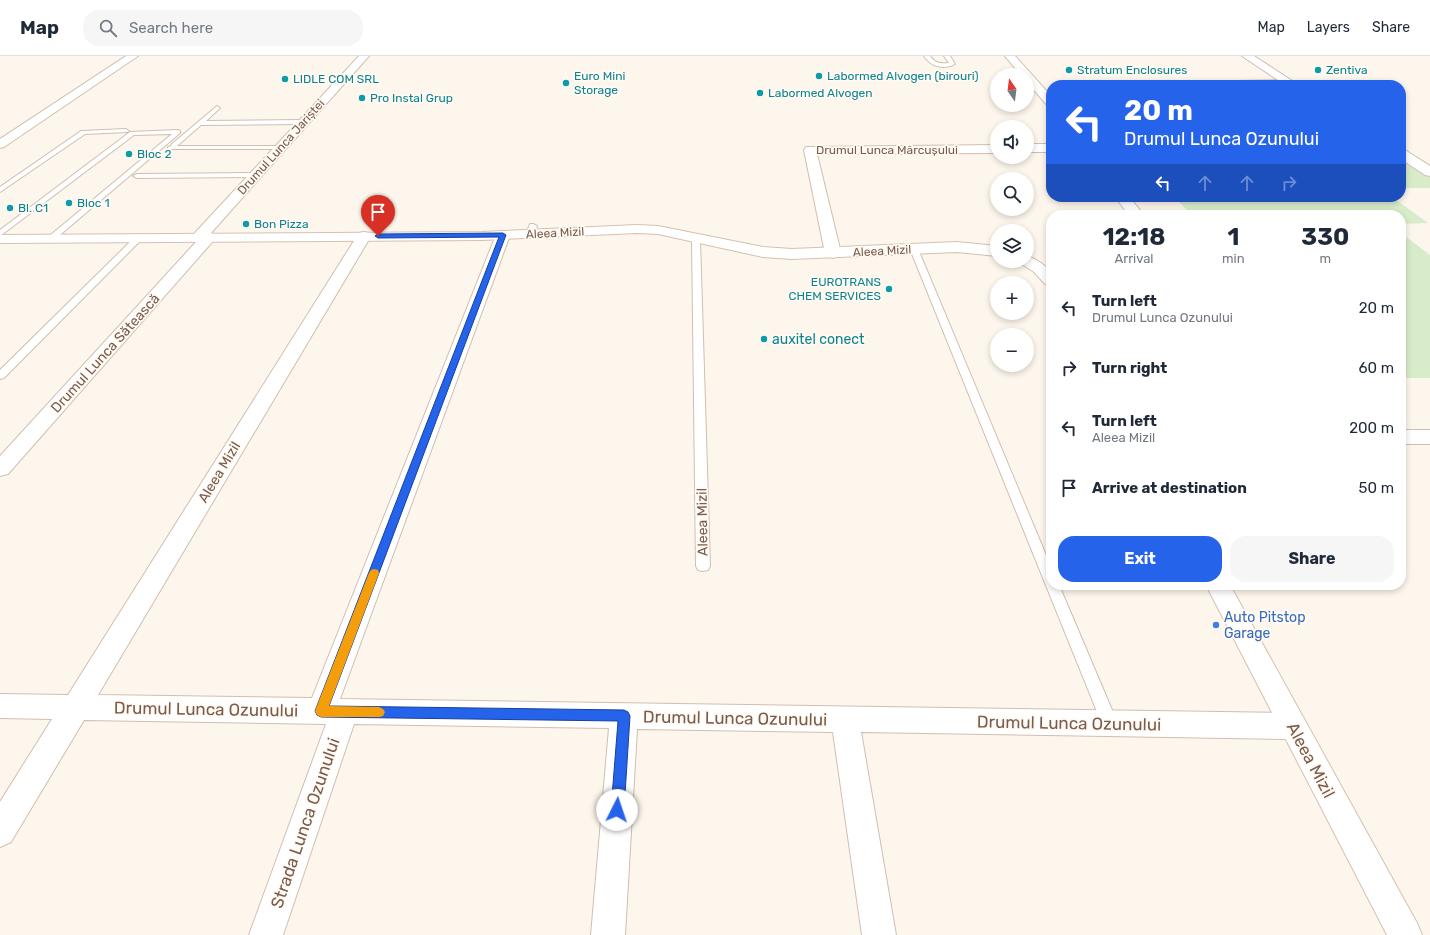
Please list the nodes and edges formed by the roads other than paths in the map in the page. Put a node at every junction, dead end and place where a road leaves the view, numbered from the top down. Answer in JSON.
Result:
{"nodes":[{"id":1,"x":133,"y":56,"type":"edge"},
{"id":2,"x":364,"y":56,"type":"edge"},
{"id":3,"x":926,"y":56,"type":"edge"},
{"id":4,"x":947,"y":56,"type":"edge"},
{"id":5,"x":1010,"y":56,"type":"edge"},
{"id":6,"x":1247,"y":56,"type":"edge"},
{"id":7,"x":1021,"y":68,"type":"edge"},
{"id":8,"x":1285,"y":80,"type":"edge"},
{"id":9,"x":1034,"y":83,"type":"edge"},
{"id":10,"x":1046,"y":98,"type":"edge"},
{"id":11,"x":217,"y":108,"type":"dead end"},
{"id":12,"x":303,"y":122,"type":"junction"},
{"id":13,"x":199,"y":123,"type":"junction"},
{"id":14,"x":0,"y":144,"type":"edge"},
{"id":15,"x":280,"y":147,"type":"junction"},
{"id":16,"x":170,"y":148,"type":"junction"},
{"id":17,"x":1034,"y":148,"type":"edge"},
{"id":18,"x":1046,"y":148,"type":"edge"},
{"id":19,"x":990,"y":149,"type":"edge"},
{"id":20,"x":1406,"y":156,"type":"edge"},
{"id":21,"x":1430,"y":172,"type":"edge"},
{"id":22,"x":255,"y":175,"type":"junction"},
{"id":23,"x":0,"y":190,"type":"edge"},
{"id":24,"x":1126,"y":202,"type":"edge"},
{"id":25,"x":1133,"y":210,"type":"edge"},
{"id":26,"x":0,"y":226,"type":"edge"},
{"id":27,"x":0,"y":234,"type":"edge"},
{"id":28,"x":503,"y":235,"type":"junction"},
{"id":29,"x":364,"y":236,"type":"junction"},
{"id":30,"x":51,"y":238,"type":"junction"},
{"id":31,"x":139,"y":238,"type":"junction"},
{"id":32,"x":204,"y":238,"type":"junction"},
{"id":33,"x":0,"y":239,"type":"edge"},
{"id":34,"x":696,"y":239,"type":"junction"},
{"id":35,"x":914,"y":249,"type":"junction"},
{"id":36,"x":990,"y":250,"type":"edge"},
{"id":37,"x":833,"y":253,"type":"junction"},
{"id":38,"x":1034,"y":265,"type":"edge"},
{"id":39,"x":1046,"y":276,"type":"edge"},
{"id":40,"x":0,"y":376,"type":"edge"},
{"id":41,"x":1406,"y":437,"type":"edge"},
{"id":42,"x":1430,"y":437,"type":"edge"},
{"id":43,"x":0,"y":469,"type":"edge"},
{"id":44,"x":703,"y":566,"type":"dead end"},
{"id":45,"x":1046,"y":569,"type":"edge"},
{"id":46,"x":1054,"y":590,"type":"edge"},
{"id":47,"x":1221,"y":590,"type":"edge"},
{"id":48,"x":0,"y":706,"type":"edge"},
{"id":49,"x":76,"y":707,"type":"junction"},
{"id":50,"x":333,"y":712,"type":"junction"},
{"id":51,"x":624,"y":716,"type":"junction"},
{"id":52,"x":845,"y":719,"type":"junction"},
{"id":53,"x":1110,"y":724,"type":"junction"},
{"id":54,"x":1292,"y":726,"type":"junction"},
{"id":55,"x":0,"y":831,"type":"edge"},
{"id":56,"x":266,"y":935,"type":"edge"},
{"id":57,"x":608,"y":935,"type":"edge"},
{"id":58,"x":879,"y":935,"type":"edge"},
{"id":59,"x":1405,"y":935,"type":"edge"}],
"edges":[{"from":1,"to":14,"type":"street"},
{"from":2,"to":12,"type":"street","name":"Drumul Lunca Jariștei"},
{"from":3,"to":4,"type":"lane"},
{"from":5,"to":7,"type":"street"},
{"from":6,"to":8,"type":"street"},
{"from":9,"to":10,"type":"street"},
{"from":11,"to":13,"type":"lane"},
{"from":12,"to":13,"type":"lane"},
{"from":12,"to":15,"type":"street","name":"Drumul Lunca Jariștei"},
{"from":13,"to":16,"type":"lane"},
{"from":15,"to":16,"type":"lane"},
{"from":15,"to":22,"type":"street","name":"Drumul Lunca Jariștei"},
{"from":16,"to":22,"type":"lane"},
{"from":17,"to":18,"type":"street"},
{"from":19,"to":37,"type":"street","name":"Drumul Lunca Mărcușului"},
{"from":20,"to":21,"type":"street"},
{"from":22,"to":32,"type":"street","name":"Drumul Lunca Jariștei"},
{"from":23,"to":26,"type":"lane"},
{"from":24,"to":25,"type":"street"},
{"from":27,"to":30,"type":"lane"},
{"from":28,"to":29,"type":"street","name":"Aleea Mizil"},
{"from":28,"to":34,"type":"street","name":"Aleea Mizil"},
{"from":28,"to":50,"type":"street","name":"Strada Lunca Ozunului"},
{"from":29,"to":32,"type":"street","name":"Aleea Mizil"},
{"from":29,"to":49,"type":"street","name":"Aleea Mizil"},
{"from":30,"to":31,"type":"street","name":"Aleea Mizil"},
{"from":30,"to":33,"type":"street","name":"Aleea Mizil"},
{"from":31,"to":32,"type":"street","name":"Aleea Mizil"},
{"from":31,"to":40,"type":"lane"},
{"from":32,"to":43,"type":"street","name":"Drumul Lunca Sătească"},
{"from":34,"to":37,"type":"street","name":"Aleea Mizil"},
{"from":34,"to":44,"type":"lane","name":"Aleea Mizil"},
{"from":35,"to":36,"type":"street","name":"Aleea Mizil"},
{"from":35,"to":37,"type":"street","name":"Aleea Mizil"},
{"from":35,"to":45,"type":"lane"},
{"from":38,"to":39,"type":"street"},
{"from":41,"to":42,"type":"street"},
{"from":46,"to":53,"type":"lane"},
{"from":47,"to":54,"type":"street","name":"Aleea Mizil"},
{"from":48,"to":49,"type":"street","name":"Drumul Lunca Ozunului"},
{"from":49,"to":50,"type":"street","name":"Drumul Lunca Ozunului"},
{"from":49,"to":55,"type":"street"},
{"from":50,"to":51,"type":"street","name":"Drumul Lunca Ozunului"},
{"from":50,"to":56,"type":"street","name":"Strada Lunca Ozunului"},
{"from":51,"to":52,"type":"street","name":"Drumul Lunca Ozunului"},
{"from":51,"to":57,"type":"street","name":"Drumul Lunca Ozunului"},
{"from":52,"to":53,"type":"street","name":"Drumul Lunca Ozunului"},
{"from":52,"to":58,"type":"street","name":"Drumul Lunca Ozunului"},
{"from":53,"to":54,"type":"street","name":"Drumul Lunca Ozunului"},
{"from":54,"to":59,"type":"street","name":"Aleea Mizil"}]}
